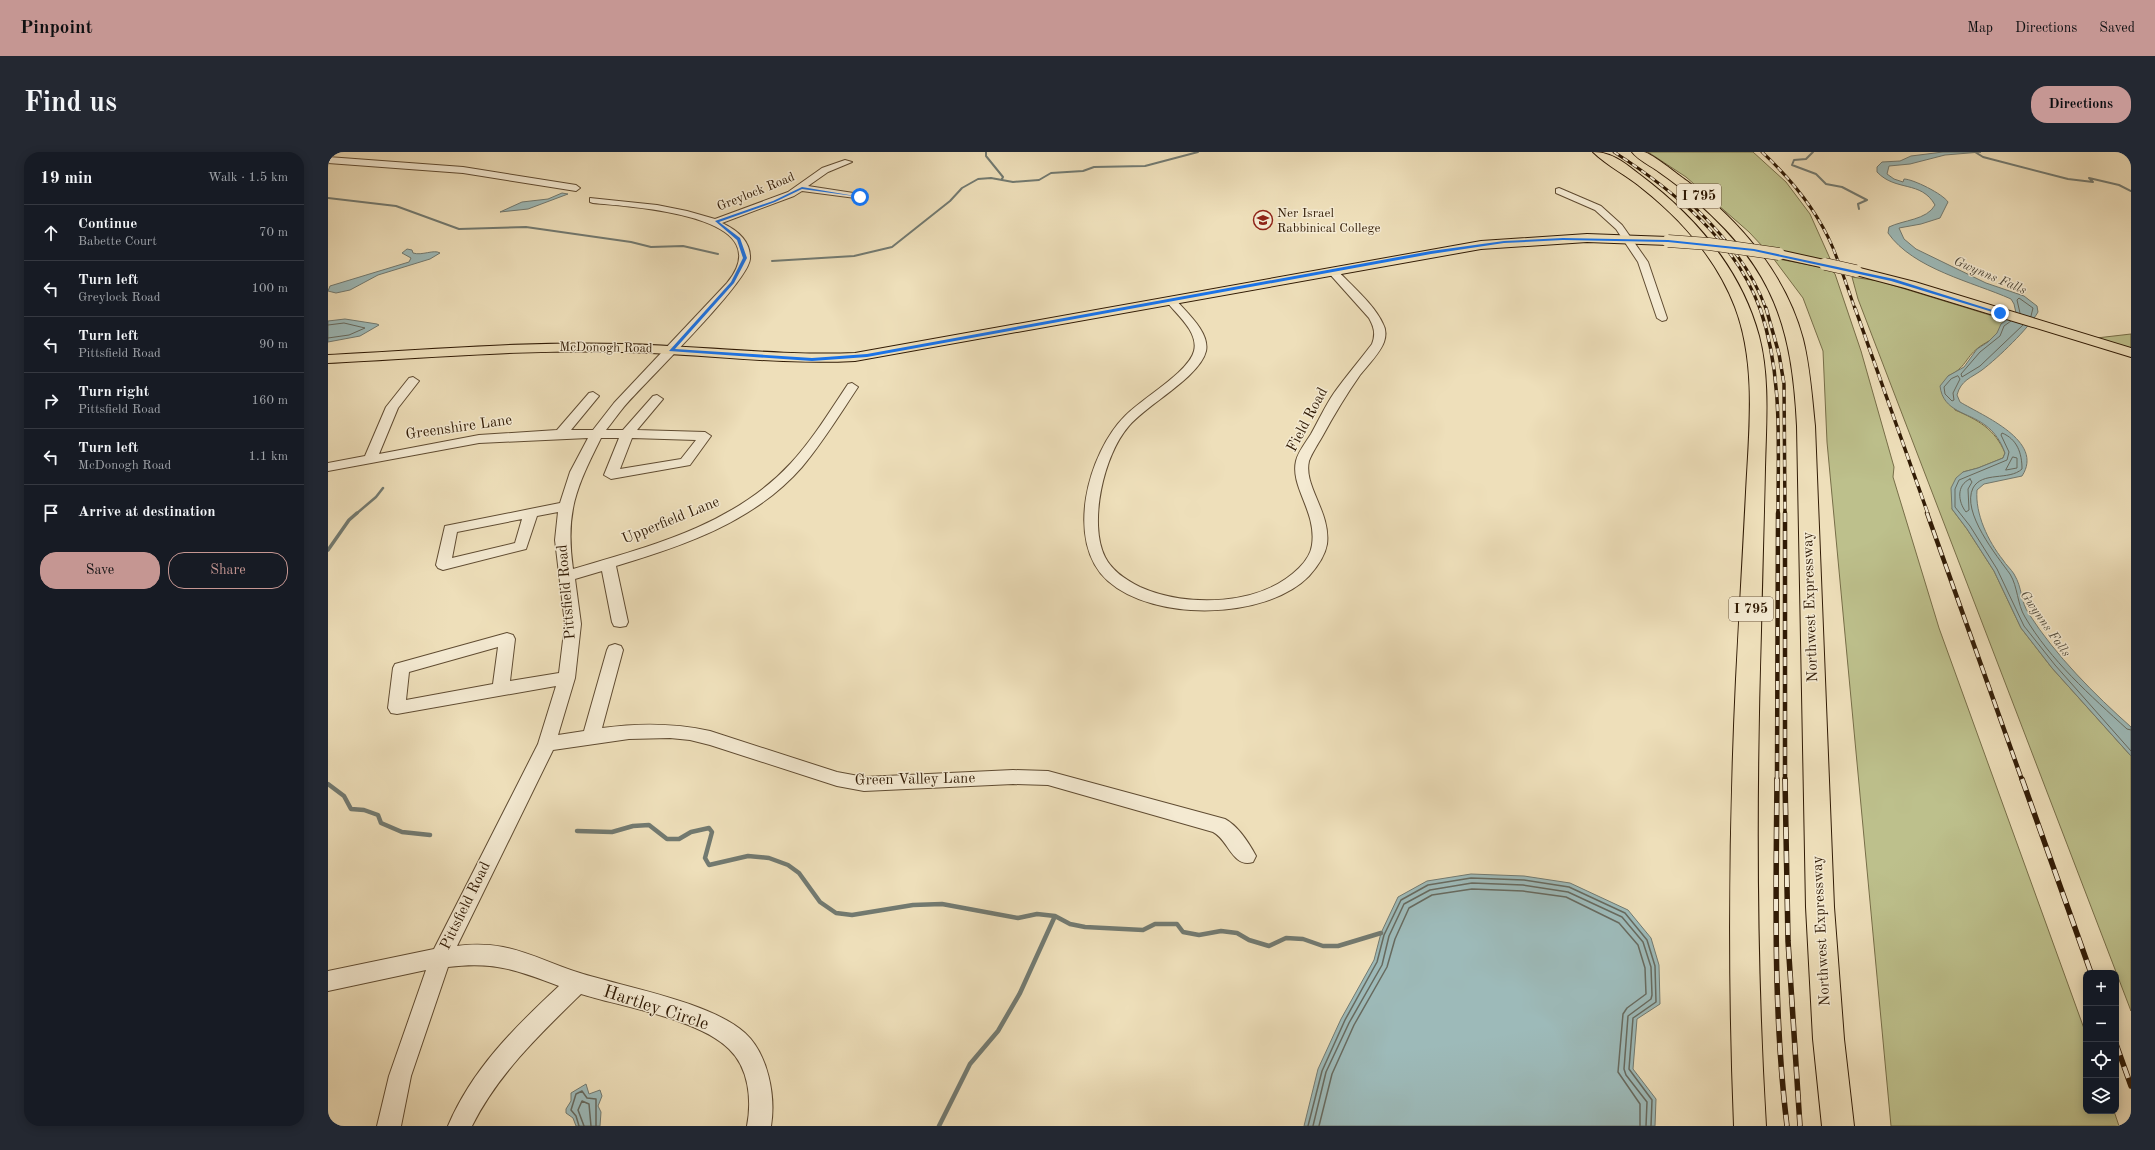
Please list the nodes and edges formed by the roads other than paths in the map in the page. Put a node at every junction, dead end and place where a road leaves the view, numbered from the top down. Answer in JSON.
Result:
{"nodes":[{"id":1,"x":1599,"y":152,"type":"edge"},
{"id":2,"x":1638,"y":152,"type":"edge"},
{"id":3,"x":328,"y":160,"type":"edge"},
{"id":4,"x":848,"y":162,"type":"dead end"},
{"id":5,"x":576,"y":188,"type":"dead end"},
{"id":6,"x":802,"y":188,"type":"junction"},
{"id":7,"x":1559,"y":191,"type":"dead end"},
{"id":8,"x":860,"y":197,"type":"dead end"},
{"id":9,"x":593,"y":200,"type":"dead end"},
{"id":10,"x":716,"y":222,"type":"junction"},
{"id":11,"x":1627,"y":240,"type":"junction"},
{"id":12,"x":1332,"y":271,"type":"junction"},
{"id":13,"x":1171,"y":301,"type":"junction"},
{"id":14,"x":1662,"y":318,"type":"dead end"},
{"id":15,"x":671,"y":350,"type":"junction"},
{"id":16,"x":2131,"y":353,"type":"edge"},
{"id":17,"x":328,"y":359,"type":"edge"},
{"id":18,"x":413,"y":381,"type":"dead end"},
{"id":19,"x":852,"y":387,"type":"dead end"},
{"id":20,"x":593,"y":396,"type":"dead end"},
{"id":21,"x":657,"y":399,"type":"dead end"},
{"id":22,"x":561,"y":434,"type":"junction"},
{"id":23,"x":627,"y":434,"type":"junction"},
{"id":24,"x":596,"y":435,"type":"junction"},
{"id":25,"x":371,"y":458,"type":"junction"},
{"id":26,"x":328,"y":467,"type":"edge"},
{"id":27,"x":566,"y":506,"type":"junction"},
{"id":28,"x":531,"y":513,"type":"junction"},
{"id":29,"x":608,"y":564,"type":"junction"},
{"id":30,"x":567,"y":576,"type":"junction"},
{"id":31,"x":620,"y":622,"type":"dead end"},
{"id":32,"x":615,"y":650,"type":"dead end"},
{"id":33,"x":567,"y":678,"type":"junction"},
{"id":34,"x":501,"y":689,"type":"junction"},
{"id":35,"x":591,"y":737,"type":"junction"},
{"id":36,"x":547,"y":744,"type":"junction"},
{"id":37,"x":1246,"y":856,"type":"dead end"},
{"id":38,"x":440,"y":959,"type":"junction"},
{"id":39,"x":328,"y":981,"type":"edge"},
{"id":40,"x":578,"y":983,"type":"junction"},
{"id":41,"x":389,"y":1126,"type":"edge"},
{"id":42,"x":460,"y":1126,"type":"edge"},
{"id":43,"x":759,"y":1126,"type":"edge"},
{"id":44,"x":1750,"y":1126,"type":"edge"},
{"id":45,"x":1838,"y":1126,"type":"edge"}],
"edges":[{"from":1,"to":44,"type":"highway","number":"I 795"},
{"from":2,"to":45,"type":"highway","name":"Northwest Expressway","number":"I 795"},
{"from":3,"to":5,"type":"street"},
{"from":4,"to":6,"type":"street","name":"Greylock Road"},
{"from":6,"to":8,"type":"street"},
{"from":6,"to":10,"type":"street","name":"Greylock Road"},
{"from":7,"to":11,"type":"street"},
{"from":9,"to":10,"type":"street","name":"Pittsfield Road"},
{"from":10,"to":15,"type":"street","name":"Pittsfield Road"},
{"from":11,"to":12,"type":"main road","name":"McDonogh Road"},
{"from":11,"to":14,"type":"street"},
{"from":11,"to":16,"type":"main road","name":"McDonogh Road","bridge":true},
{"from":12,"to":13,"type":"main road","name":"McDonogh Road"},
{"from":12,"to":13,"type":"street","name":"Field Road"},
{"from":13,"to":15,"type":"main road","name":"McDonogh Road"},
{"from":15,"to":17,"type":"main road","name":"McDonogh Road"},
{"from":15,"to":24,"type":"street","name":"Pittsfield Road"},
{"from":18,"to":25,"type":"street"},
{"from":19,"to":29,"type":"street","name":"Upperfield Lane"},
{"from":20,"to":22,"type":"street"},
{"from":21,"to":23,"type":"street"},
{"from":22,"to":24,"type":"street","name":"Greenshire Lane"},
{"from":22,"to":25,"type":"street","name":"Greenshire Lane"},
{"from":23,"to":23,"type":"street","name":"Greenshire Lane"},
{"from":23,"to":24,"type":"street","name":"Greenshire Lane"},
{"from":24,"to":27,"type":"street","name":"Pittsfield Road"},
{"from":25,"to":26,"type":"street","name":"Greenshire Lane"},
{"from":27,"to":28,"type":"street"},
{"from":27,"to":30,"type":"street","name":"Pittsfield Road"},
{"from":28,"to":28,"type":"street"},
{"from":29,"to":30,"type":"street","name":"Upperfield Lane"},
{"from":29,"to":31,"type":"street"},
{"from":30,"to":33,"type":"street","name":"Pittsfield Road"},
{"from":32,"to":35,"type":"street"},
{"from":33,"to":34,"type":"street"},
{"from":33,"to":36,"type":"street","name":"Pittsfield Road"},
{"from":34,"to":34,"type":"street"},
{"from":35,"to":36,"type":"street","name":"Green Valley Lane"},
{"from":35,"to":37,"type":"street","name":"Green Valley Lane"},
{"from":36,"to":38,"type":"street","name":"Pittsfield Road"},
{"from":38,"to":39,"type":"street","name":"Hartley Circle"},
{"from":38,"to":40,"type":"street","name":"Hartley Circle"},
{"from":38,"to":41,"type":"street","name":"Pittsfield Road"},
{"from":40,"to":42,"type":"street"},
{"from":40,"to":43,"type":"street","name":"Hartley Circle"}]}
